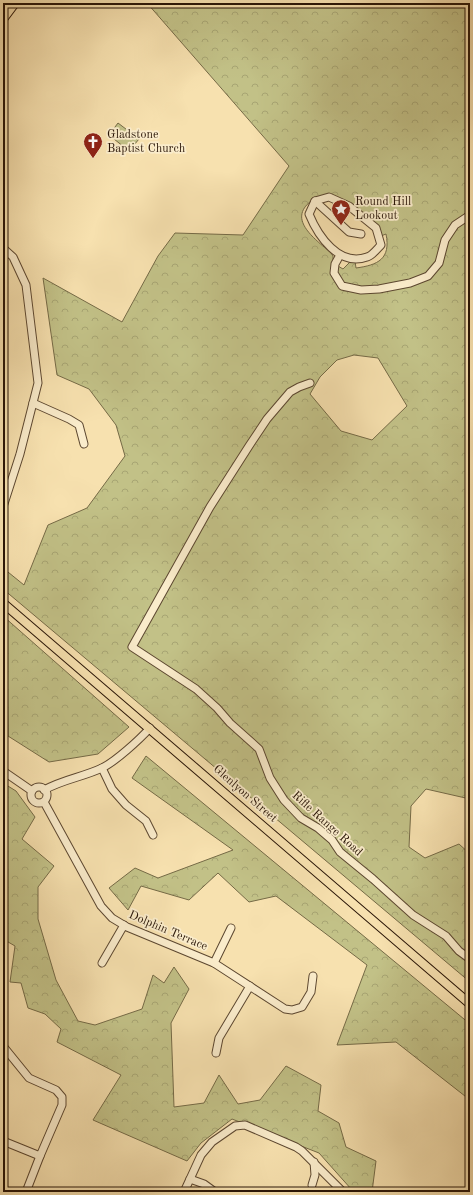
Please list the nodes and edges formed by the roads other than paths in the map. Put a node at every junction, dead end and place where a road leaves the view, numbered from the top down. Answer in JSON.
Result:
{"nodes":[{"id":1,"x":6,"y":3,"type":"edge"},
{"id":2,"x":15,"y":3,"type":"edge"},
{"id":3,"x":3,"y":8,"type":"edge"},
{"id":4,"x":3,"y":19,"type":"edge"},
{"id":5,"x":315,"y":201,"type":"junction"},
{"id":6,"x":470,"y":215,"type":"edge"},
{"id":7,"x":361,"y":234,"type":"dead end"},
{"id":8,"x":3,"y":248,"type":"edge"},
{"id":9,"x":340,"y":255,"type":"junction"},
{"id":10,"x":310,"y":383,"type":"dead end"},
{"id":11,"x":33,"y":403,"type":"junction"},
{"id":12,"x":84,"y":444,"type":"dead end"},
{"id":13,"x":3,"y":508,"type":"edge"},
{"id":14,"x":3,"y":604,"type":"edge"},
{"id":15,"x":150,"y":728,"type":"junction"},
{"id":16,"x":102,"y":768,"type":"junction"},
{"id":17,"x":3,"y":771,"type":"edge"},
{"id":18,"x":44,"y":790,"type":"junction"},
{"id":19,"x":32,"y":791,"type":"junction"},
{"id":20,"x":44,"y":802,"type":"junction"},
{"id":21,"x":153,"y":835,"type":"dead end"},
{"id":22,"x":124,"y":925,"type":"junction"},
{"id":23,"x":231,"y":928,"type":"dead end"},
{"id":24,"x":470,"y":959,"type":"edge"},
{"id":25,"x":102,"y":963,"type":"dead end"},
{"id":26,"x":214,"y":963,"type":"junction"},
{"id":27,"x":313,"y":976,"type":"dead end"},
{"id":28,"x":250,"y":986,"type":"junction"},
{"id":29,"x":470,"y":1004,"type":"edge"},
{"id":30,"x":3,"y":1046,"type":"edge"},
{"id":31,"x":216,"y":1053,"type":"dead end"},
{"id":32,"x":3,"y":1141,"type":"edge"},
{"id":33,"x":40,"y":1156,"type":"junction"},
{"id":34,"x":314,"y":1162,"type":"junction"},
{"id":35,"x":190,"y":1179,"type":"junction"},
{"id":36,"x":312,"y":1185,"type":"dead end"},
{"id":37,"x":26,"y":1192,"type":"edge"},
{"id":38,"x":184,"y":1192,"type":"edge"},
{"id":39,"x":215,"y":1192,"type":"edge"},
{"id":40,"x":343,"y":1192,"type":"edge"}],
"edges":[{"from":1,"to":3,"type":"main road"},
{"from":2,"to":4,"type":"main road"},
{"from":5,"to":7,"type":"street"},
{"from":5,"to":9,"type":"street"},
{"from":5,"to":9,"type":"street"},
{"from":6,"to":9,"type":"street"},
{"from":8,"to":11,"type":"street"},
{"from":10,"to":24,"type":"street","name":"Rifle Range Road"},
{"from":11,"to":12,"type":"street"},
{"from":11,"to":13,"type":"street"},
{"from":14,"to":15,"type":"main road","name":"Glenlyon Street"},
{"from":15,"to":16,"type":"street"},
{"from":15,"to":29,"type":"main road","name":"Glenlyon Street"},
{"from":16,"to":18,"type":"street"},
{"from":16,"to":21,"type":"street"},
{"from":17,"to":19,"type":"street"},
{"from":18,"to":19,"type":"street"},
{"from":18,"to":20,"type":"street"},
{"from":19,"to":20,"type":"street"},
{"from":20,"to":22,"type":"street","name":"Dolphin Terrace"},
{"from":22,"to":25,"type":"street"},
{"from":22,"to":26,"type":"street","name":"Dolphin Terrace"},
{"from":23,"to":26,"type":"street"},
{"from":26,"to":28,"type":"street","name":"Dolphin Terrace"},
{"from":27,"to":28,"type":"street","name":"Dolphin Terrace"},
{"from":28,"to":31,"type":"street"},
{"from":30,"to":33,"type":"street"},
{"from":32,"to":33,"type":"street"},
{"from":33,"to":37,"type":"street"},
{"from":34,"to":35,"type":"street"},
{"from":34,"to":36,"type":"street"},
{"from":34,"to":40,"type":"street"},
{"from":35,"to":38,"type":"street"},
{"from":35,"to":39,"type":"street"}]}
